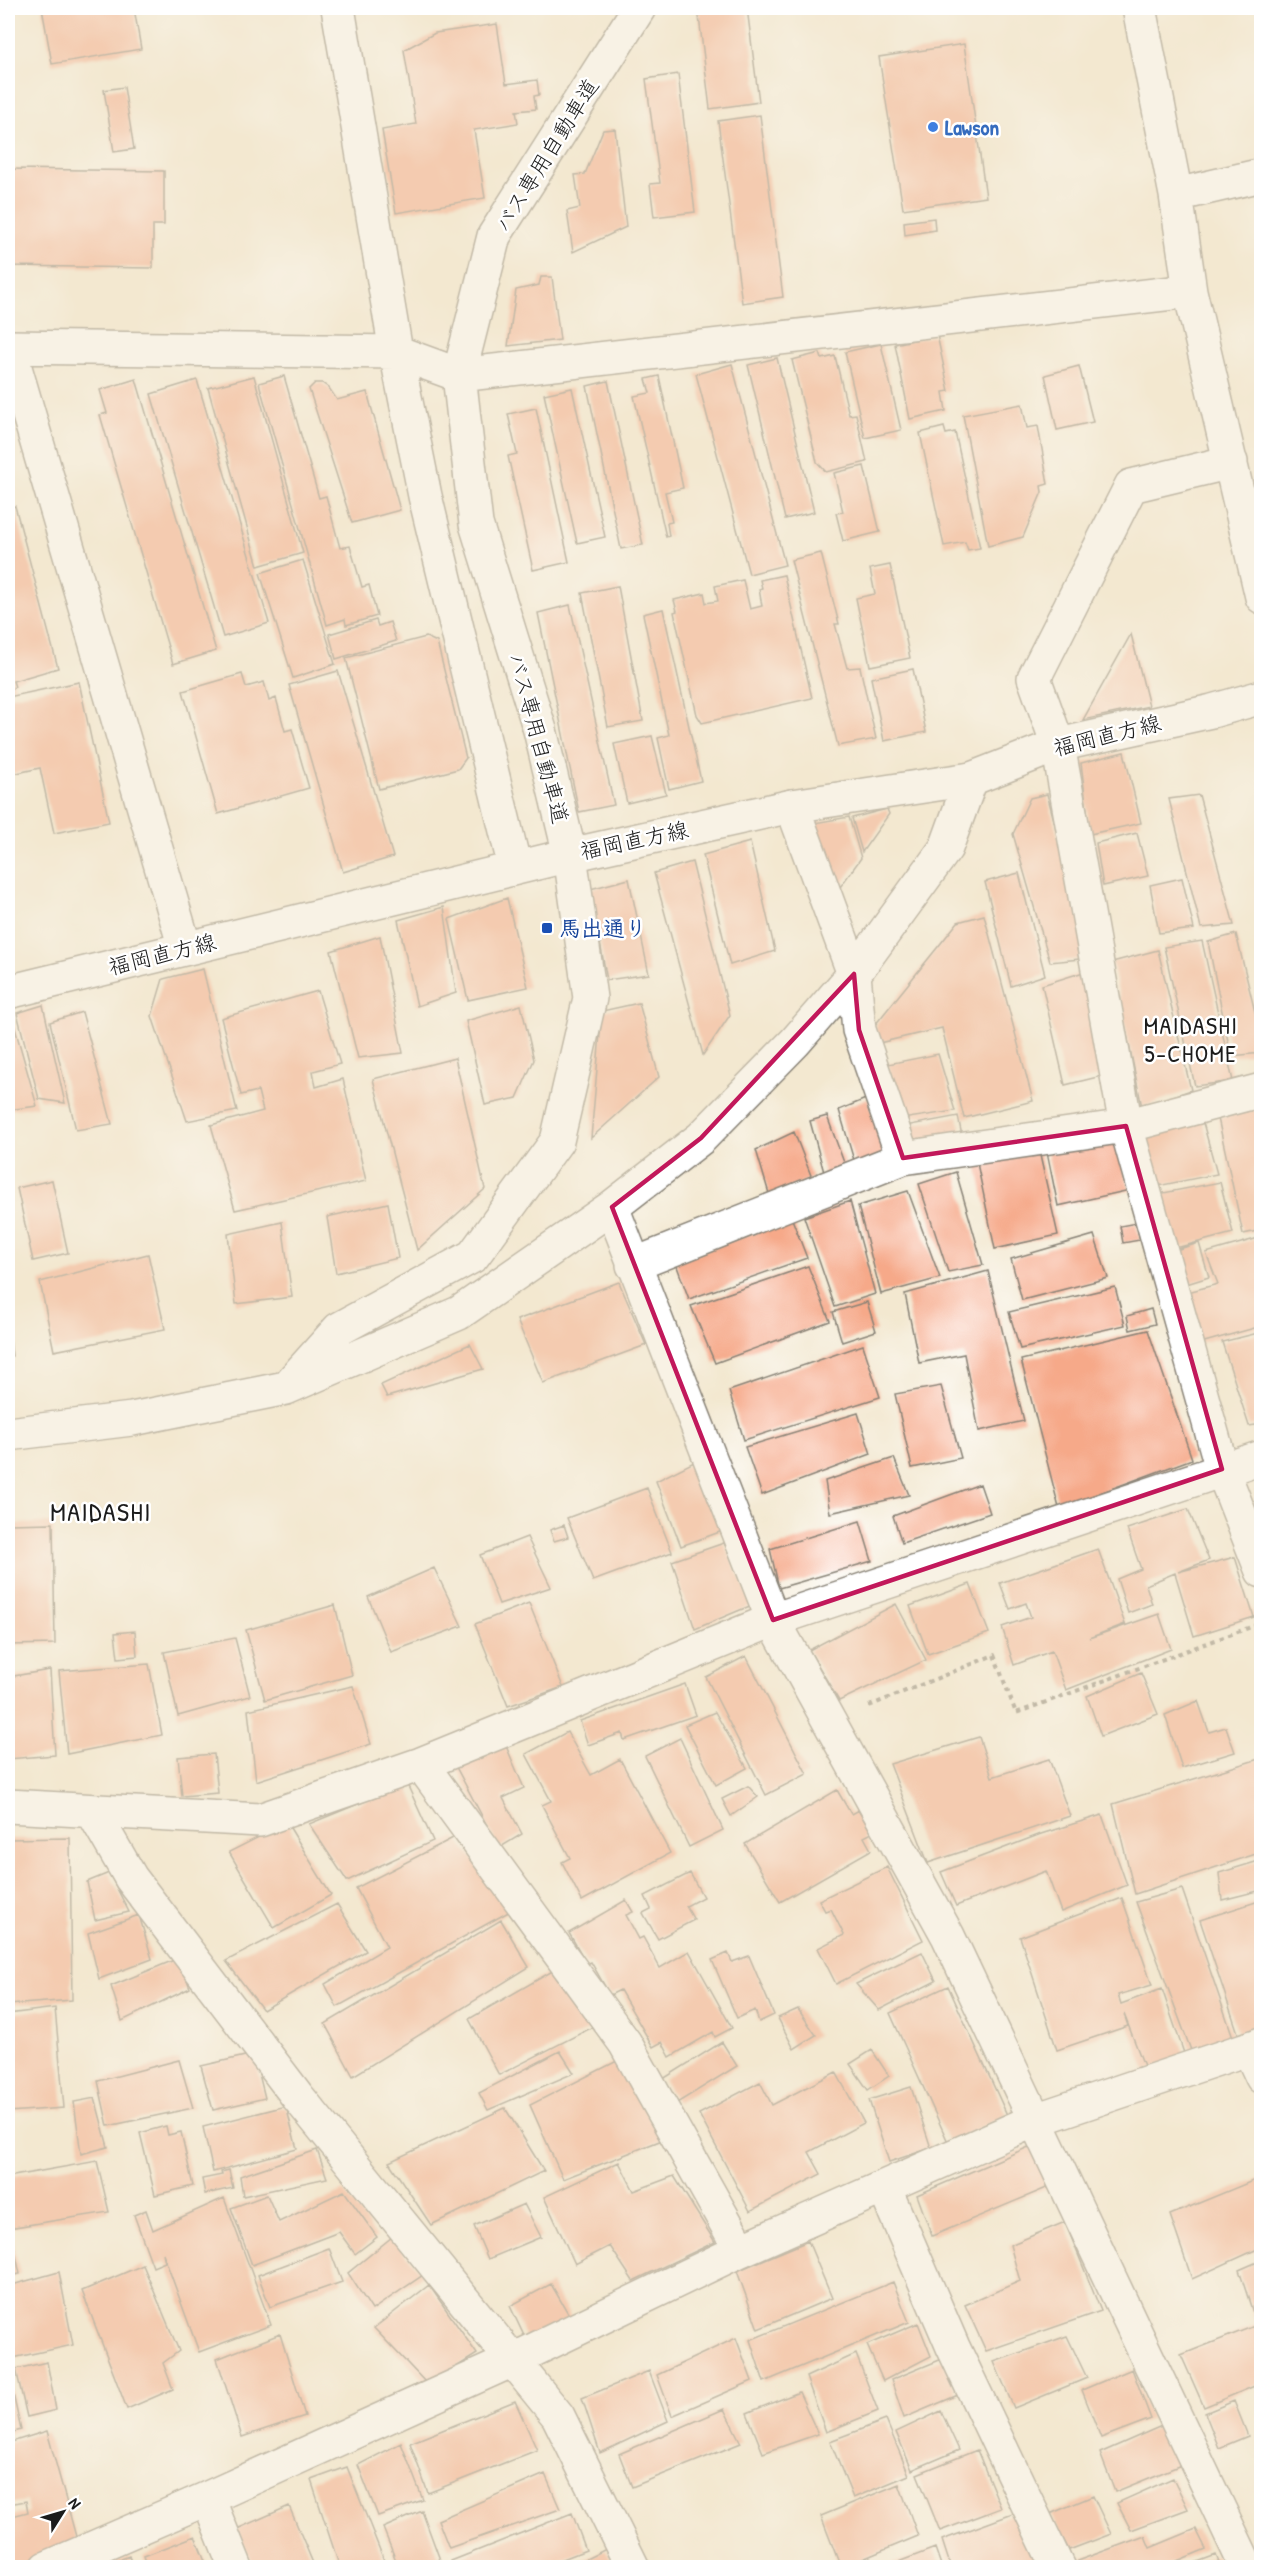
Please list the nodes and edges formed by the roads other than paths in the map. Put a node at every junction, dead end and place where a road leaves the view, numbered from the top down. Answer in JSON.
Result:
{"nodes":[{"id":1,"x":338,"y":8,"type":"edge"},
{"id":2,"x":639,"y":8,"type":"edge"},
{"id":3,"x":1139,"y":8,"type":"edge"},
{"id":4,"x":1262,"y":175,"type":"edge"},
{"id":5,"x":1176,"y":195,"type":"junction"},
{"id":6,"x":1190,"y":291,"type":"junction"},
{"id":7,"x":8,"y":347,"type":"edge"},
{"id":8,"x":396,"y":352,"type":"junction"},
{"id":9,"x":459,"y":375,"type":"junction"},
{"id":10,"x":1231,"y":462,"type":"junction"},
{"id":11,"x":1262,"y":597,"type":"edge"},
{"id":12,"x":1262,"y":697,"type":"edge"},
{"id":13,"x":1058,"y":745,"type":"junction"},
{"id":14,"x":971,"y":779,"type":"junction"},
{"id":15,"x":792,"y":806,"type":"junction"},
{"id":16,"x":570,"y":855,"type":"junction"},
{"id":17,"x":515,"y":868,"type":"junction"},
{"id":18,"x":185,"y":948,"type":"junction"},
{"id":19,"x":854,"y":974,"type":"junction"},
{"id":20,"x":8,"y":992,"type":"edge"},
{"id":21,"x":1262,"y":1090,"type":"edge"},
{"id":22,"x":1126,"y":1126,"type":"junction"},
{"id":23,"x":903,"y":1158,"type":"junction"},
{"id":24,"x":612,"y":1207,"type":"junction"},
{"id":25,"x":633,"y":1265,"type":"junction"},
{"id":26,"x":286,"y":1388,"type":"junction"},
{"id":27,"x":8,"y":1434,"type":"edge"},
{"id":28,"x":1262,"y":1457,"type":"edge"},
{"id":29,"x":1222,"y":1469,"type":"junction"},
{"id":30,"x":1262,"y":1571,"type":"edge"},
{"id":31,"x":773,"y":1620,"type":"junction"},
{"id":32,"x":421,"y":1764,"type":"junction"},
{"id":33,"x":8,"y":1806,"type":"edge"},
{"id":34,"x":93,"y":1812,"type":"junction"},
{"id":35,"x":1257,"y":2057,"type":"edge"},
{"id":36,"x":1035,"y":2120,"type":"junction"},
{"id":37,"x":884,"y":2187,"type":"junction"},
{"id":38,"x":741,"y":2250,"type":"junction"},
{"id":39,"x":513,"y":2360,"type":"junction"},
{"id":40,"x":208,"y":2498,"type":"junction"},
{"id":41,"x":47,"y":2568,"type":"edge"},
{"id":42,"x":237,"y":2568,"type":"edge"},
{"id":43,"x":633,"y":2568,"type":"edge"},
{"id":44,"x":1058,"y":2568,"type":"edge"},
{"id":45,"x":1247,"y":2568,"type":"edge"}],
"edges":[{"from":1,"to":8,"type":"street"},
{"from":2,"to":9,"type":"street","name":"バス専用自動車道"},
{"from":3,"to":5,"type":"street"},
{"from":4,"to":5,"type":"street"},
{"from":5,"to":6,"type":"street"},
{"from":6,"to":9,"type":"street"},
{"from":6,"to":10,"type":"street"},
{"from":7,"to":8,"type":"street"},
{"from":7,"to":18,"type":"street"},
{"from":8,"to":9,"type":"street"},
{"from":8,"to":17,"type":"street"},
{"from":9,"to":16,"type":"street","name":"バス専用自動車道"},
{"from":10,"to":11,"type":"street"},
{"from":10,"to":13,"type":"street"},
{"from":12,"to":13,"type":"street","name":"福岡直方線"},
{"from":13,"to":14,"type":"street","name":"福岡直方線"},
{"from":13,"to":22,"type":"street"},
{"from":14,"to":15,"type":"street","name":"福岡直方線"},
{"from":14,"to":19,"type":"street"},
{"from":15,"to":16,"type":"street","name":"福岡直方線"},
{"from":15,"to":19,"type":"street"},
{"from":16,"to":17,"type":"street","name":"福岡直方線"},
{"from":16,"to":26,"type":"street","name":"バス専用自動車道"},
{"from":17,"to":18,"type":"street","name":"福岡直方線"},
{"from":18,"to":20,"type":"street","name":"福岡直方線"},
{"from":19,"to":23,"type":"street"},
{"from":19,"to":24,"type":"street"},
{"from":21,"to":22,"type":"street"},
{"from":22,"to":23,"type":"street"},
{"from":22,"to":29,"type":"street"},
{"from":23,"to":25,"type":"street"},
{"from":24,"to":25,"type":"street"},
{"from":24,"to":26,"type":"street"},
{"from":25,"to":31,"type":"street"},
{"from":26,"to":27,"type":"street"},
{"from":28,"to":29,"type":"street"},
{"from":29,"to":30,"type":"street"},
{"from":29,"to":31,"type":"street"},
{"from":31,"to":32,"type":"street"},
{"from":31,"to":36,"type":"street"},
{"from":32,"to":34,"type":"street"},
{"from":32,"to":38,"type":"street"},
{"from":33,"to":34,"type":"street"},
{"from":34,"to":39,"type":"street"},
{"from":35,"to":36,"type":"street"},
{"from":36,"to":37,"type":"street"},
{"from":36,"to":45,"type":"street"},
{"from":37,"to":38,"type":"street"},
{"from":37,"to":44,"type":"street"},
{"from":38,"to":39,"type":"street"},
{"from":39,"to":40,"type":"street"},
{"from":39,"to":43,"type":"street"},
{"from":40,"to":41,"type":"street"},
{"from":40,"to":42,"type":"street"}]}
